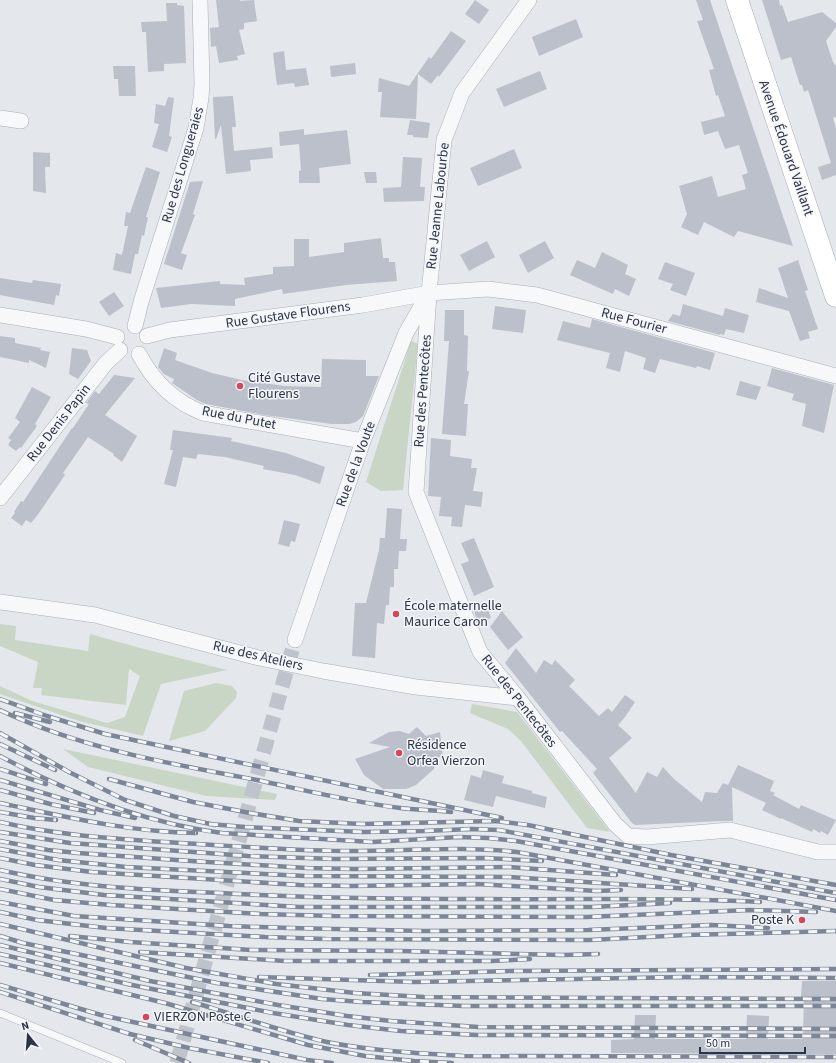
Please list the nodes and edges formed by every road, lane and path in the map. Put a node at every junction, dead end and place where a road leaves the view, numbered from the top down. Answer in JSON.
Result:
{"nodes":[{"id":1,"x":200,"y":0,"type":"edge"},
{"id":2,"x":529,"y":0,"type":"edge"},
{"id":3,"x":737,"y":0,"type":"edge"},
{"id":4,"x":0,"y":118,"type":"edge"},
{"id":5,"x":21,"y":121,"type":"dead end"},
{"id":6,"x":429,"y":293,"type":"junction"},
{"id":7,"x":836,"y":296,"type":"edge"},
{"id":8,"x":0,"y":316,"type":"edge"},
{"id":9,"x":136,"y":326,"type":"junction"},
{"id":10,"x":147,"y":336,"type":"junction"},
{"id":11,"x":119,"y":344,"type":"junction"},
{"id":12,"x":139,"y":354,"type":"junction"},
{"id":13,"x":836,"y":376,"type":"edge"},
{"id":14,"x":363,"y":441,"type":"junction"},
{"id":15,"x":0,"y":498,"type":"edge"},
{"id":16,"x":0,"y":602,"type":"edge"},
{"id":17,"x":295,"y":640,"type":"tunnel mouth"},
{"id":18,"x":518,"y":698,"type":"junction"},
{"id":19,"x":836,"y":852,"type":"edge"},
{"id":20,"x":0,"y":1013,"type":"edge"},
{"id":21,"x":122,"y":1063,"type":"edge"}],
"edges":[{"from":1,"to":9,"type":"street","name":"Rue des Longueraies"},
{"from":2,"to":6,"type":"street","name":"Rue Jeanne Labourbe"},
{"from":3,"to":7,"type":"main road","name":"Avenue Édouard Vaillant"},
{"from":4,"to":5,"type":"street"},
{"from":6,"to":10,"type":"street","name":"Rue Gustave Flourens"},
{"from":6,"to":13,"type":"street","name":"Rue Fourier"},
{"from":6,"to":14,"type":"street","name":"Rue de la Voute"},
{"from":6,"to":18,"type":"street","name":"Rue des Pentecôtes"},
{"from":8,"to":11,"type":"street"},
{"from":9,"to":10,"type":"street"},
{"from":9,"to":11,"type":"street"},
{"from":10,"to":12,"type":"street"},
{"from":11,"to":12,"type":"street"},
{"from":11,"to":15,"type":"street","name":"Rue Denis Papin"},
{"from":12,"to":14,"type":"street","name":"Rue du Putet"},
{"from":14,"to":17,"type":"street","name":"Rue de la Voute"},
{"from":16,"to":18,"type":"street","name":"Rue des Ateliers"},
{"from":18,"to":19,"type":"street","name":"Rue des Pentecôtes"},
{"from":20,"to":21,"type":"lane"}]}
